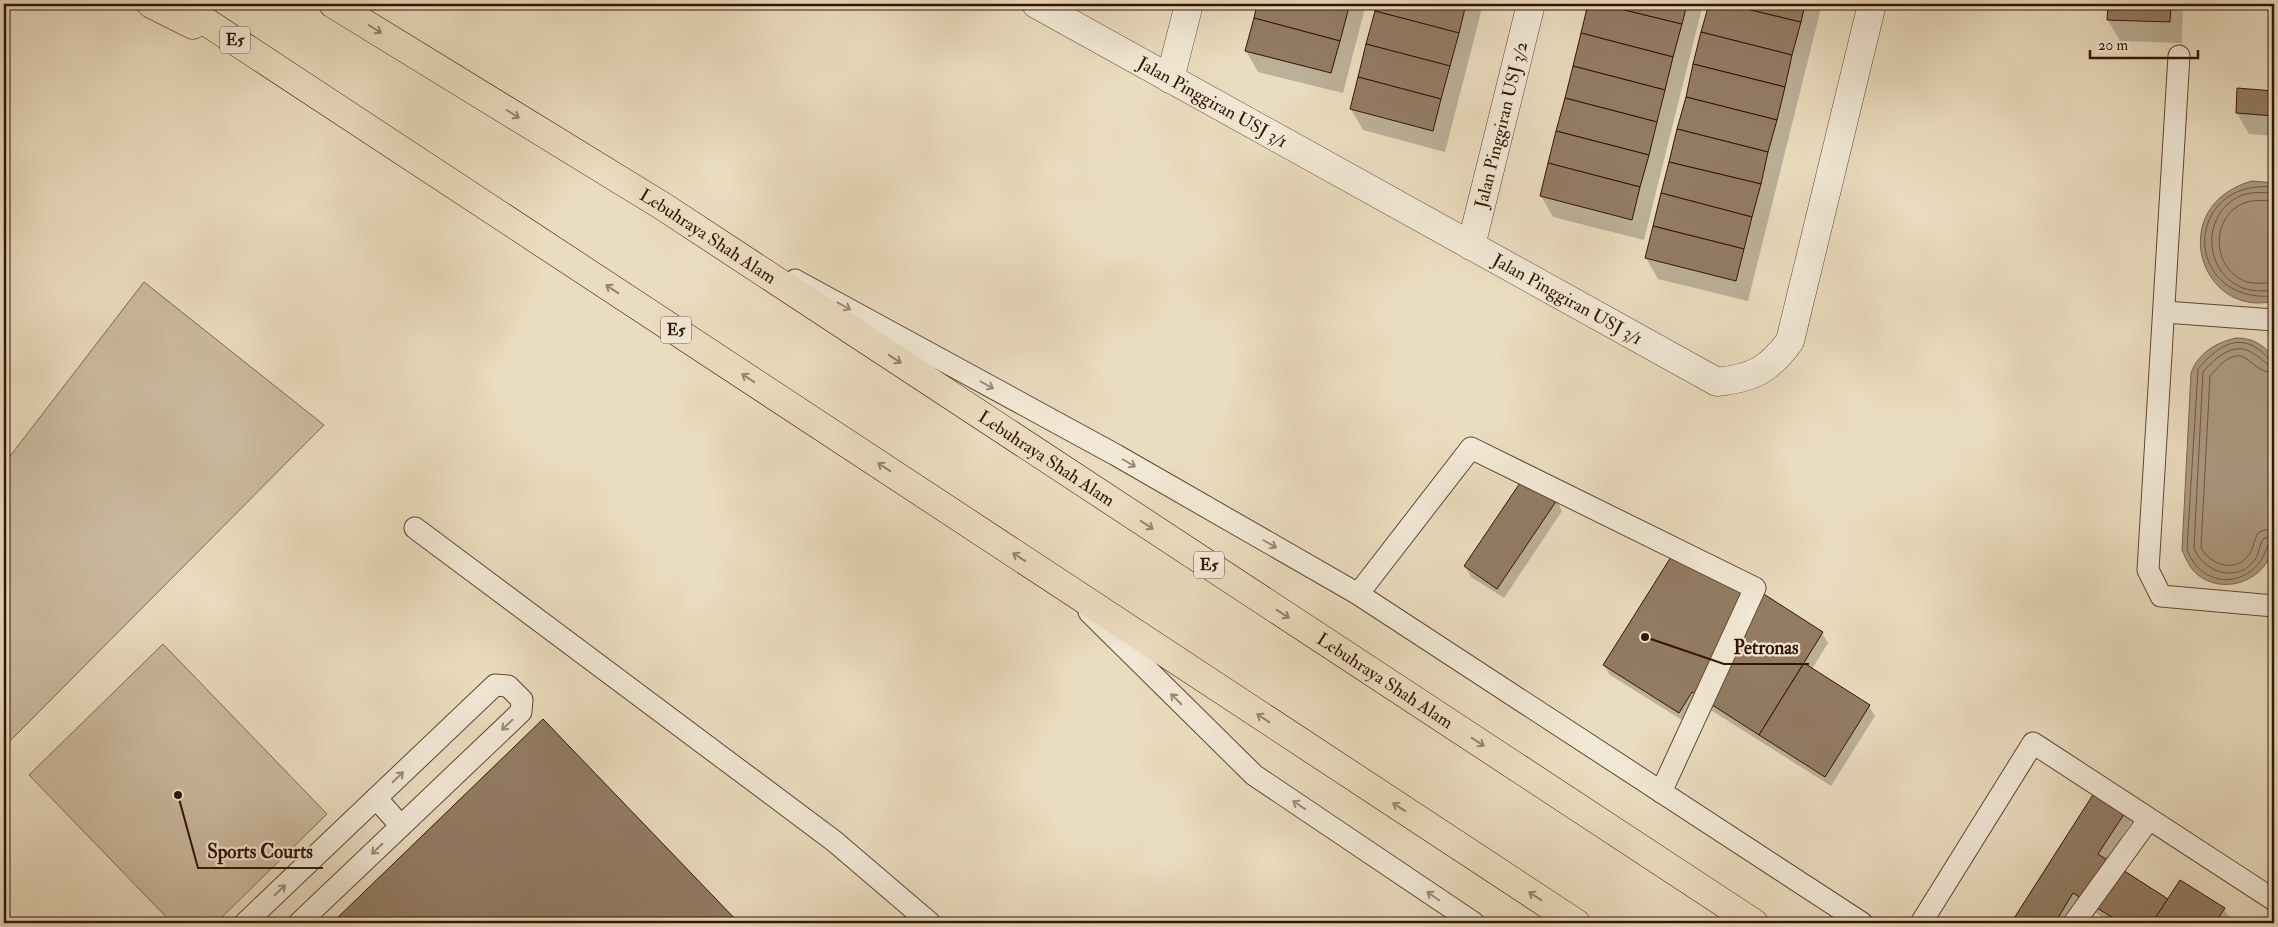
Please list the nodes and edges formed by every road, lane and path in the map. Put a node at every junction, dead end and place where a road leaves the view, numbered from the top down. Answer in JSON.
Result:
{"nodes":[{"id":1,"x":151,"y":4,"type":"edge"},
{"id":2,"x":179,"y":4,"type":"edge"},
{"id":3,"x":333,"y":4,"type":"edge"},
{"id":4,"x":1036,"y":4,"type":"edge"},
{"id":5,"x":1189,"y":4,"type":"edge"},
{"id":6,"x":1531,"y":4,"type":"edge"},
{"id":7,"x":1872,"y":4,"type":"edge"},
{"id":8,"x":2179,"y":56,"type":"dead end"},
{"id":9,"x":291,"y":77,"type":"junction"},
{"id":10,"x":1170,"y":78,"type":"junction"},
{"id":11,"x":664,"y":207,"type":"junction"},
{"id":12,"x":1471,"y":246,"type":"junction"},
{"id":13,"x":2165,"y":312,"type":"junction"},
{"id":14,"x":2274,"y":320,"type":"edge"},
{"id":15,"x":415,"y":528,"type":"dead end"},
{"id":16,"x":1060,"y":584,"type":"junction"},
{"id":17,"x":1358,"y":594,"type":"junction"},
{"id":18,"x":2274,"y":606,"type":"edge"},
{"id":19,"x":1661,"y":792,"type":"junction"},
{"id":20,"x":376,"y":798,"type":"junction"},
{"id":21,"x":2149,"y":819,"type":"junction"},
{"id":22,"x":401,"y":826,"type":"junction"},
{"id":23,"x":2274,"y":900,"type":"edge"},
{"id":24,"x":1469,"y":922,"type":"edge"},
{"id":25,"x":245,"y":923,"type":"edge"},
{"id":26,"x":299,"y":923,"type":"edge"},
{"id":27,"x":930,"y":923,"type":"edge"},
{"id":28,"x":1576,"y":923,"type":"edge"},
{"id":29,"x":1754,"y":923,"type":"edge"},
{"id":30,"x":1862,"y":923,"type":"edge"},
{"id":31,"x":1921,"y":923,"type":"edge"},
{"id":32,"x":2074,"y":923,"type":"edge"}],
"edges":[{"from":1,"to":9,"type":"highway"},
{"from":2,"to":9,"type":"highway","number":"E5"},
{"from":3,"to":11,"type":"highway","name":"Lebuhraya Shah Alam","number":"E5","one_way":true},
{"from":4,"to":10,"type":"street","name":"Jalan Pinggiran USJ 3/1"},
{"from":5,"to":10,"type":"street"},
{"from":6,"to":12,"type":"street","name":"Jalan Pinggiran USJ 3/2"},
{"from":7,"to":12,"type":"street","name":"Jalan Pinggiran USJ 3/1"},
{"from":8,"to":13,"type":"lane"},
{"from":16,"to":9,"type":"highway","number":"E5","one_way":true},
{"from":10,"to":12,"type":"street","name":"Jalan Pinggiran USJ 3/1"},
{"from":11,"to":17,"type":"lane","one_way":true},
{"from":11,"to":29,"type":"highway","name":"Lebuhraya Shah Alam","number":"E5","one_way":true},
{"from":13,"to":14,"type":"lane"},
{"from":13,"to":18,"type":"lane"},
{"from":15,"to":27,"type":"lane"},
{"from":24,"to":16,"type":"lane","one_way":true},
{"from":28,"to":16,"type":"highway","number":"E5","one_way":true},
{"from":17,"to":19,"type":"lane"},
{"from":17,"to":19,"type":"lane"},
{"from":19,"to":30,"type":"lane"},
{"from":20,"to":22,"type":"lane"},
{"from":20,"to":22,"type":"lane","one_way":true},
{"from":25,"to":20,"type":"lane","one_way":true},
{"from":21,"to":23,"type":"lane"},
{"from":21,"to":31,"type":"lane"},
{"from":21,"to":32,"type":"lane"},
{"from":22,"to":26,"type":"lane","one_way":true}]}
